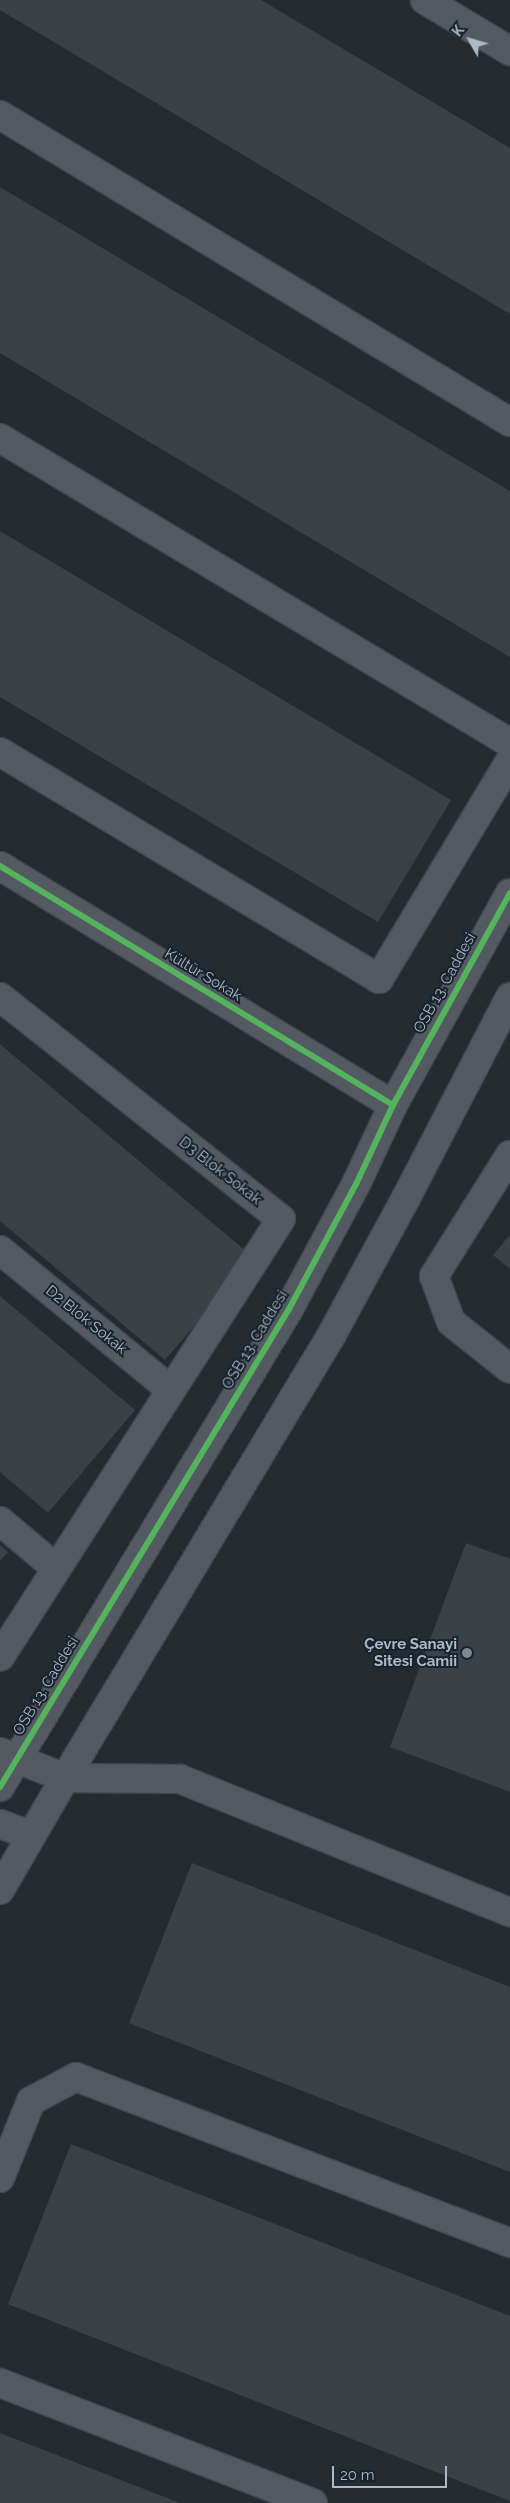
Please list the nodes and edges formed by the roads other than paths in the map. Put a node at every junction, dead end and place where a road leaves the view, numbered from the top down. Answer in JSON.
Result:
{"nodes":[{"id":1,"x":425,"y":0,"type":"edge"},
{"id":2,"x":510,"y":51,"type":"edge"},
{"id":3,"x":0,"y":115,"type":"edge"},
{"id":4,"x":510,"y":422,"type":"edge"},
{"id":5,"x":0,"y":438,"type":"edge"},
{"id":6,"x":510,"y":743,"type":"edge"},
{"id":7,"x":0,"y":752,"type":"edge"},
{"id":8,"x":510,"y":761,"type":"edge"},
{"id":9,"x":0,"y":866,"type":"edge"},
{"id":10,"x":510,"y":892,"type":"edge"},
{"id":11,"x":0,"y":997,"type":"edge"},
{"id":12,"x":510,"y":997,"type":"edge"},
{"id":13,"x":393,"y":1105,"type":"junction"},
{"id":14,"x":510,"y":1155,"type":"edge"},
{"id":15,"x":0,"y":1250,"type":"edge"},
{"id":16,"x":510,"y":1369,"type":"edge"},
{"id":17,"x":171,"y":1390,"type":"junction"},
{"id":18,"x":0,"y":1521,"type":"edge"},
{"id":19,"x":56,"y":1568,"type":"junction"},
{"id":20,"x":0,"y":1657,"type":"edge"},
{"id":21,"x":8,"y":1756,"type":"edge"},
{"id":22,"x":65,"y":1778,"type":"junction"},
{"id":23,"x":0,"y":1787,"type":"edge"},
{"id":24,"x":0,"y":1824,"type":"edge"},
{"id":25,"x":31,"y":1835,"type":"junction"},
{"id":26,"x":0,"y":1890,"type":"edge"},
{"id":27,"x":510,"y":1912,"type":"edge"},
{"id":28,"x":0,"y":2178,"type":"edge"},
{"id":29,"x":510,"y":2243,"type":"edge"},
{"id":30,"x":0,"y":2383,"type":"edge"},
{"id":31,"x":313,"y":2503,"type":"edge"}],
"edges":[{"from":1,"to":2,"type":"street"},
{"from":3,"to":4,"type":"street"},
{"from":5,"to":6,"type":"street"},
{"from":7,"to":8,"type":"street"},
{"from":9,"to":13,"type":"street","name":"Kültür Sokak"},
{"from":10,"to":13,"type":"street","name":"OSB 13. Caddesi"},
{"from":11,"to":17,"type":"street","name":"D3 Blok Sokak"},
{"from":12,"to":22,"type":"street"},
{"from":13,"to":21,"type":"street","name":"OSB 13. Caddesi"},
{"from":14,"to":16,"type":"street"},
{"from":15,"to":17,"type":"street","name":"D2 Blok Sokak"},
{"from":17,"to":19,"type":"street"},
{"from":18,"to":19,"type":"street"},
{"from":19,"to":20,"type":"street"},
{"from":21,"to":22,"type":"street"},
{"from":21,"to":23,"type":"street","name":"OSB 13. Caddesi"},
{"from":22,"to":25,"type":"street"},
{"from":22,"to":27,"type":"street"},
{"from":24,"to":25,"type":"street"},
{"from":25,"to":26,"type":"street"},
{"from":28,"to":29,"type":"street"},
{"from":30,"to":31,"type":"street"}]}
